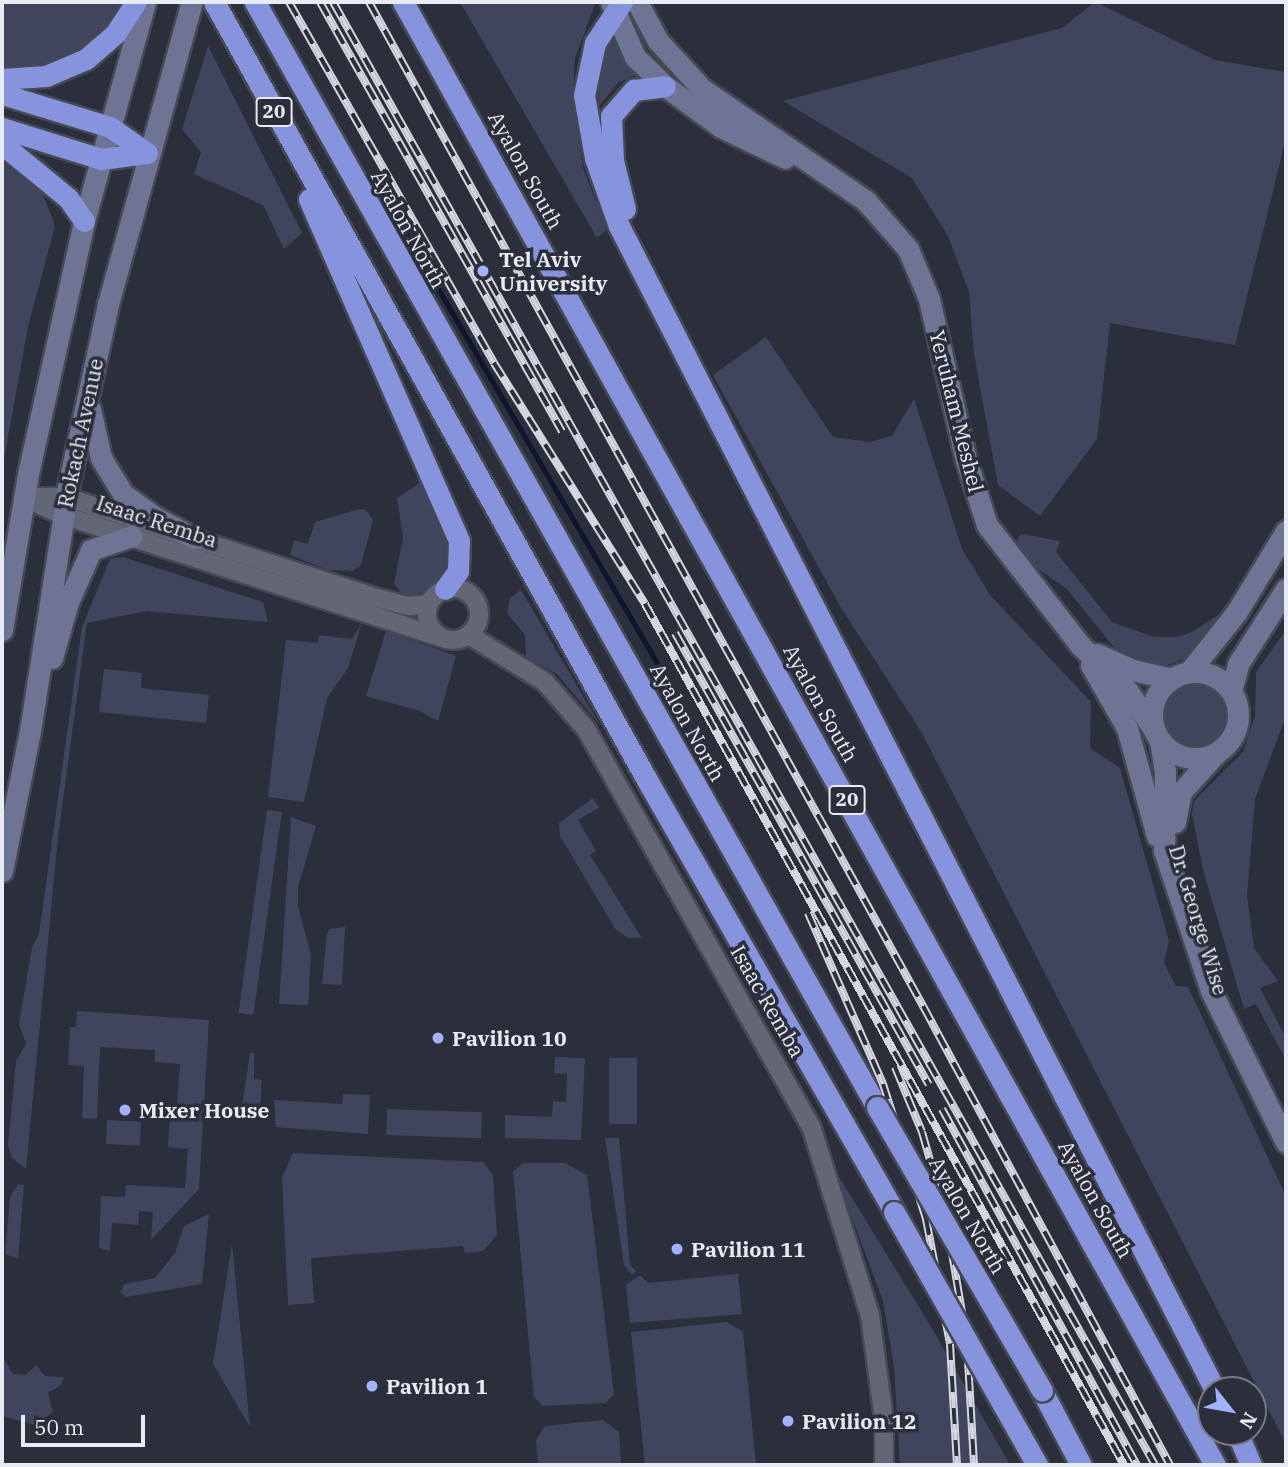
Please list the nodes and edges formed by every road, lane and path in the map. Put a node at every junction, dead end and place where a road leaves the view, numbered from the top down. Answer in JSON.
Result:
{"nodes":[{"id":1,"x":136,"y":2,"type":"edge"},
{"id":2,"x":145,"y":2,"type":"edge"},
{"id":3,"x":192,"y":2,"type":"edge"},
{"id":4,"x":205,"y":2,"type":"edge"},
{"id":5,"x":214,"y":2,"type":"edge"},
{"id":6,"x":255,"y":2,"type":"edge"},
{"id":7,"x":403,"y":2,"type":"edge"},
{"id":8,"x":638,"y":2,"type":"edge"},
{"id":9,"x":616,"y":5,"type":"edge"},
{"id":10,"x":248,"y":64,"type":"junction"},
{"id":11,"x":2,"y":79,"type":"edge"},
{"id":12,"x":665,"y":86,"type":"junction"},
{"id":13,"x":2,"y":94,"type":"edge"},
{"id":14,"x":110,"y":127,"type":"junction"},
{"id":15,"x":2,"y":128,"type":"edge"},
{"id":16,"x":2,"y":144,"type":"edge"},
{"id":17,"x":147,"y":153,"type":"junction"},
{"id":18,"x":101,"y":159,"type":"junction"},
{"id":19,"x":834,"y":180,"type":"junction"},
{"id":20,"x":84,"y":221,"type":"junction"},
{"id":21,"x":329,"y":225,"type":"junction"},
{"id":22,"x":641,"y":272,"type":"junction"},
{"id":23,"x":88,"y":400,"type":"junction"},
{"id":24,"x":23,"y":498,"type":"junction"},
{"id":25,"x":64,"y":506,"type":"junction"},
{"id":26,"x":1286,"y":531,"type":"edge"},
{"id":27,"x":132,"y":536,"type":"junction"},
{"id":28,"x":194,"y":538,"type":"junction"},
{"id":29,"x":445,"y":589,"type":"junction"},
{"id":30,"x":1286,"y":589,"type":"edge"},
{"id":31,"x":429,"y":604,"type":"junction"},
{"id":32,"x":2,"y":629,"type":"edge"},
{"id":33,"x":469,"y":635,"type":"junction"},
{"id":34,"x":440,"y":637,"type":"junction"},
{"id":35,"x":1081,"y":646,"type":"junction"},
{"id":36,"x":1180,"y":675,"type":"junction"},
{"id":37,"x":1231,"y":691,"type":"junction"},
{"id":38,"x":30,"y":731,"type":"junction"},
{"id":39,"x":1157,"y":736,"type":"junction"},
{"id":40,"x":1217,"y":752,"type":"junction"},
{"id":41,"x":1164,"y":851,"type":"junction"},
{"id":42,"x":2,"y":872,"type":"edge"},
{"id":43,"x":1227,"y":1020,"type":"junction"},
{"id":44,"x":1286,"y":1142,"type":"edge"},
{"id":45,"x":1208,"y":1376,"type":"edge"},
{"id":46,"x":1243,"y":1446,"type":"edge"},
{"id":47,"x":884,"y":1465,"type":"edge"},
{"id":48,"x":1037,"y":1465,"type":"edge"},
{"id":49,"x":1081,"y":1465,"type":"edge"},
{"id":50,"x":1216,"y":1465,"type":"edge"},
{"id":51,"x":1251,"y":1465,"type":"edge"}],
"edges":[{"from":1,"to":11,"type":"highway"},
{"from":2,"to":14,"type":"street","name":"Rokach Avenue"},
{"from":3,"to":17,"type":"street","name":"Rokach Avenue"},
{"from":4,"to":10,"type":"highway"},
{"from":5,"to":10,"type":"highway","number":"20"},
{"from":6,"to":49,"type":"highway","name":"Ayalon North","number":"20","bridge":true},
{"from":7,"to":50,"type":"highway","name":"Ayalon South","number":"20"},
{"from":8,"to":19,"type":"street","name":"Yeruham Meshel"},
{"from":9,"to":12,"type":"street","name":"Yeruham Meshel"},
{"from":9,"to":22,"type":"highway"},
{"from":10,"to":21,"type":"highway","number":"20"},
{"from":12,"to":19,"type":"street","name":"Yeruham Meshel"},
{"from":12,"to":22,"type":"highway"},
{"from":13,"to":14,"type":"highway"},
{"from":14,"to":17,"type":"highway"},
{"from":14,"to":18,"type":"street","name":"Rokach Avenue"},
{"from":15,"to":18,"type":"highway"},
{"from":16,"to":20,"type":"highway"},
{"from":17,"to":18,"type":"highway"},
{"from":17,"to":23,"type":"street","name":"Rokach Avenue"},
{"from":18,"to":20,"type":"street","name":"Rokach Avenue"},
{"from":19,"to":35,"type":"street","name":"Yeruham Meshel"},
{"from":20,"to":24,"type":"street","name":"Rokach Avenue"},
{"from":21,"to":29,"type":"highway"},
{"from":21,"to":48,"type":"highway","number":"20","bridge":true},
{"from":22,"to":45,"type":"highway"},
{"from":23,"to":25,"type":"street","name":"Rokach Avenue"},
{"from":23,"to":28,"type":"street"},
{"from":24,"to":25,"type":"street","name":"Isaac Remba"},
{"from":24,"to":32,"type":"street","name":"Rokach Avenue"},
{"from":25,"to":27,"type":"street","name":"Isaac Remba"},
{"from":25,"to":28,"type":"street","name":"Isaac Remba"},
{"from":25,"to":38,"type":"street","name":"Rokach Avenue"},
{"from":26,"to":36,"type":"street"},
{"from":27,"to":34,"type":"street","name":"Isaac Remba"},
{"from":27,"to":38,"type":"street"},
{"from":28,"to":31,"type":"street","name":"Isaac Remba"},
{"from":29,"to":31,"type":"street"},
{"from":29,"to":33,"type":"street"},
{"from":30,"to":37,"type":"street"},
{"from":31,"to":34,"type":"street"},
{"from":33,"to":34,"type":"street"},
{"from":33,"to":47,"type":"street","name":"Isaac Remba"},
{"from":35,"to":36,"type":"street","name":"Yeruham Meshel"},
{"from":35,"to":39,"type":"street","name":"Yeruham Meshel"},
{"from":35,"to":41,"type":"street"},
{"from":36,"to":37,"type":"street"},
{"from":36,"to":39,"type":"street"},
{"from":37,"to":40,"type":"street"},
{"from":38,"to":42,"type":"street","name":"Rokach Avenue"},
{"from":39,"to":40,"type":"street"},
{"from":39,"to":41,"type":"street","name":"Dr. George Wise"},
{"from":40,"to":43,"type":"street","name":"Dr. George Wise"},
{"from":41,"to":43,"type":"street","name":"Dr. George Wise"},
{"from":43,"to":44,"type":"street","name":"Dr. George Wise"},
{"from":46,"to":51,"type":"highway"}]}
